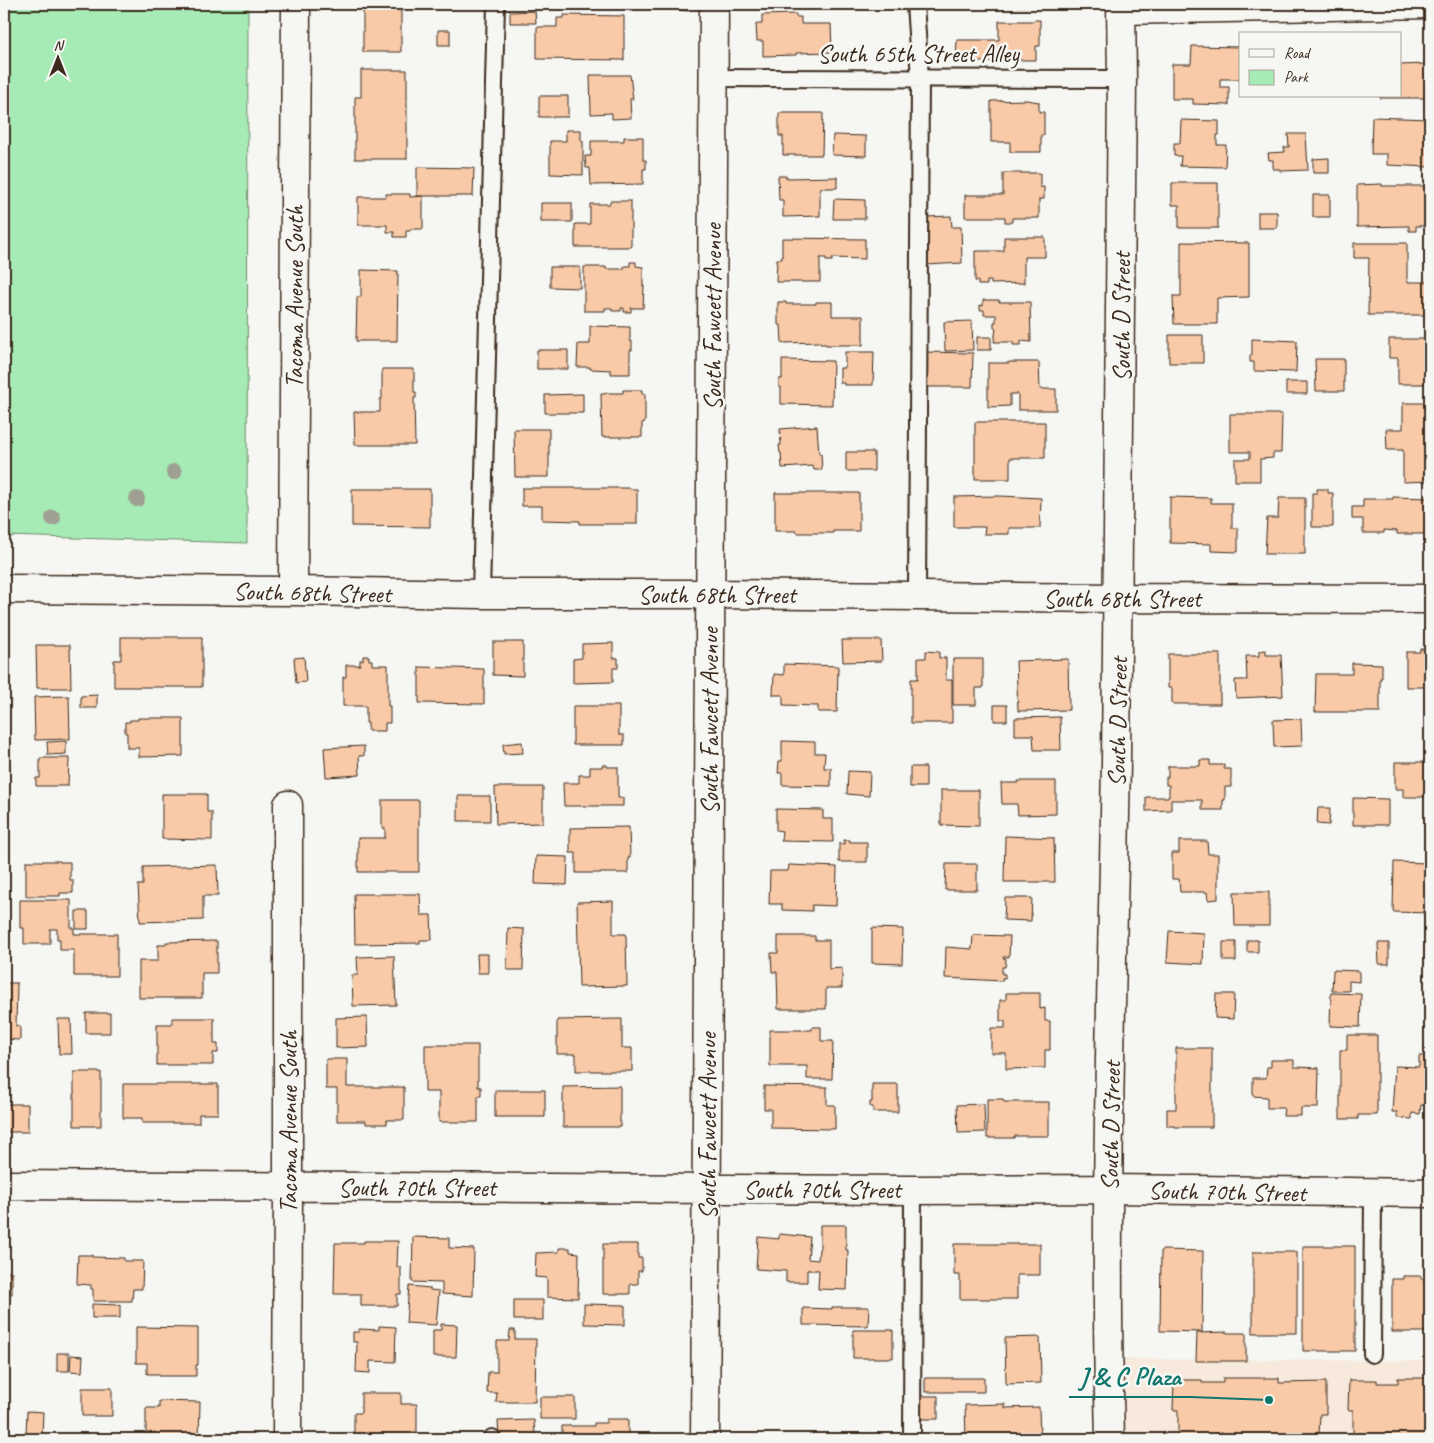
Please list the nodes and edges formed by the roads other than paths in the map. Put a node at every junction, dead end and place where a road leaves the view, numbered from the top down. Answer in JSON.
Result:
{"nodes":[{"id":1,"x":296,"y":4,"type":"edge"},
{"id":2,"x":496,"y":4,"type":"edge"},
{"id":3,"x":714,"y":4,"type":"edge"},
{"id":4,"x":915,"y":4,"type":"edge"},
{"id":5,"x":1430,"y":4,"type":"edge"},
{"id":6,"x":1121,"y":7,"type":"edge"},
{"id":7,"x":713,"y":78,"type":"junction"},
{"id":8,"x":920,"y":78,"type":"junction"},
{"id":9,"x":1122,"y":79,"type":"junction"},
{"id":10,"x":4,"y":589,"type":"edge"},
{"id":11,"x":292,"y":591,"type":"junction"},
{"id":12,"x":481,"y":594,"type":"junction"},
{"id":13,"x":710,"y":594,"type":"junction"},
{"id":14,"x":917,"y":595,"type":"junction"},
{"id":15,"x":1119,"y":598,"type":"junction"},
{"id":16,"x":1430,"y":599,"type":"edge"},
{"id":17,"x":288,"y":805,"type":"dead end"},
{"id":18,"x":4,"y":1185,"type":"edge"},
{"id":19,"x":288,"y":1187,"type":"junction"},
{"id":20,"x":706,"y":1189,"type":"junction"},
{"id":21,"x":1109,"y":1189,"type":"junction"},
{"id":22,"x":913,"y":1190,"type":"junction"},
{"id":23,"x":1373,"y":1193,"type":"junction"},
{"id":24,"x":1430,"y":1193,"type":"edge"},
{"id":25,"x":1372,"y":1354,"type":"dead end"},
{"id":26,"x":287,"y":1439,"type":"edge"},
{"id":27,"x":705,"y":1439,"type":"edge"},
{"id":28,"x":912,"y":1439,"type":"edge"},
{"id":29,"x":1110,"y":1439,"type":"edge"}],
"edges":[{"from":1,"to":11,"type":"street","name":"Tacoma Avenue South"},
{"from":2,"to":12,"type":"lane"},
{"from":3,"to":7,"type":"street","name":"South Fawcett Avenue"},
{"from":4,"to":8,"type":"lane"},
{"from":5,"to":6,"type":"street"},
{"from":6,"to":9,"type":"street","name":"South D Street"},
{"from":7,"to":8,"type":"lane","name":"South 65th Street Alley"},
{"from":7,"to":13,"type":"street","name":"South Fawcett Avenue"},
{"from":8,"to":9,"type":"lane","name":"South 65th Street Alley"},
{"from":8,"to":14,"type":"lane"},
{"from":9,"to":15,"type":"street","name":"South D Street"},
{"from":10,"to":11,"type":"street","name":"South 68th Street"},
{"from":11,"to":12,"type":"street","name":"South 68th Street"},
{"from":12,"to":13,"type":"street","name":"South 68th Street"},
{"from":13,"to":14,"type":"street","name":"South 68th Street"},
{"from":13,"to":20,"type":"street","name":"South Fawcett Avenue"},
{"from":14,"to":15,"type":"street","name":"South 68th Street"},
{"from":15,"to":16,"type":"street","name":"South 68th Street"},
{"from":15,"to":21,"type":"street","name":"South D Street"},
{"from":17,"to":19,"type":"street","name":"Tacoma Avenue South"},
{"from":18,"to":19,"type":"street","name":"South 70th Street"},
{"from":19,"to":20,"type":"street","name":"South 70th Street"},
{"from":19,"to":26,"type":"street","name":"Tacoma Avenue South"},
{"from":20,"to":22,"type":"street","name":"South 70th Street"},
{"from":20,"to":27,"type":"street","name":"South Fawcett Avenue"},
{"from":21,"to":22,"type":"street","name":"South 70th Street"},
{"from":21,"to":23,"type":"street","name":"South 70th Street"},
{"from":21,"to":29,"type":"street","name":"South D Street"},
{"from":22,"to":28,"type":"lane"},
{"from":23,"to":24,"type":"street","name":"South 70th Street"},
{"from":23,"to":25,"type":"lane"}]}
